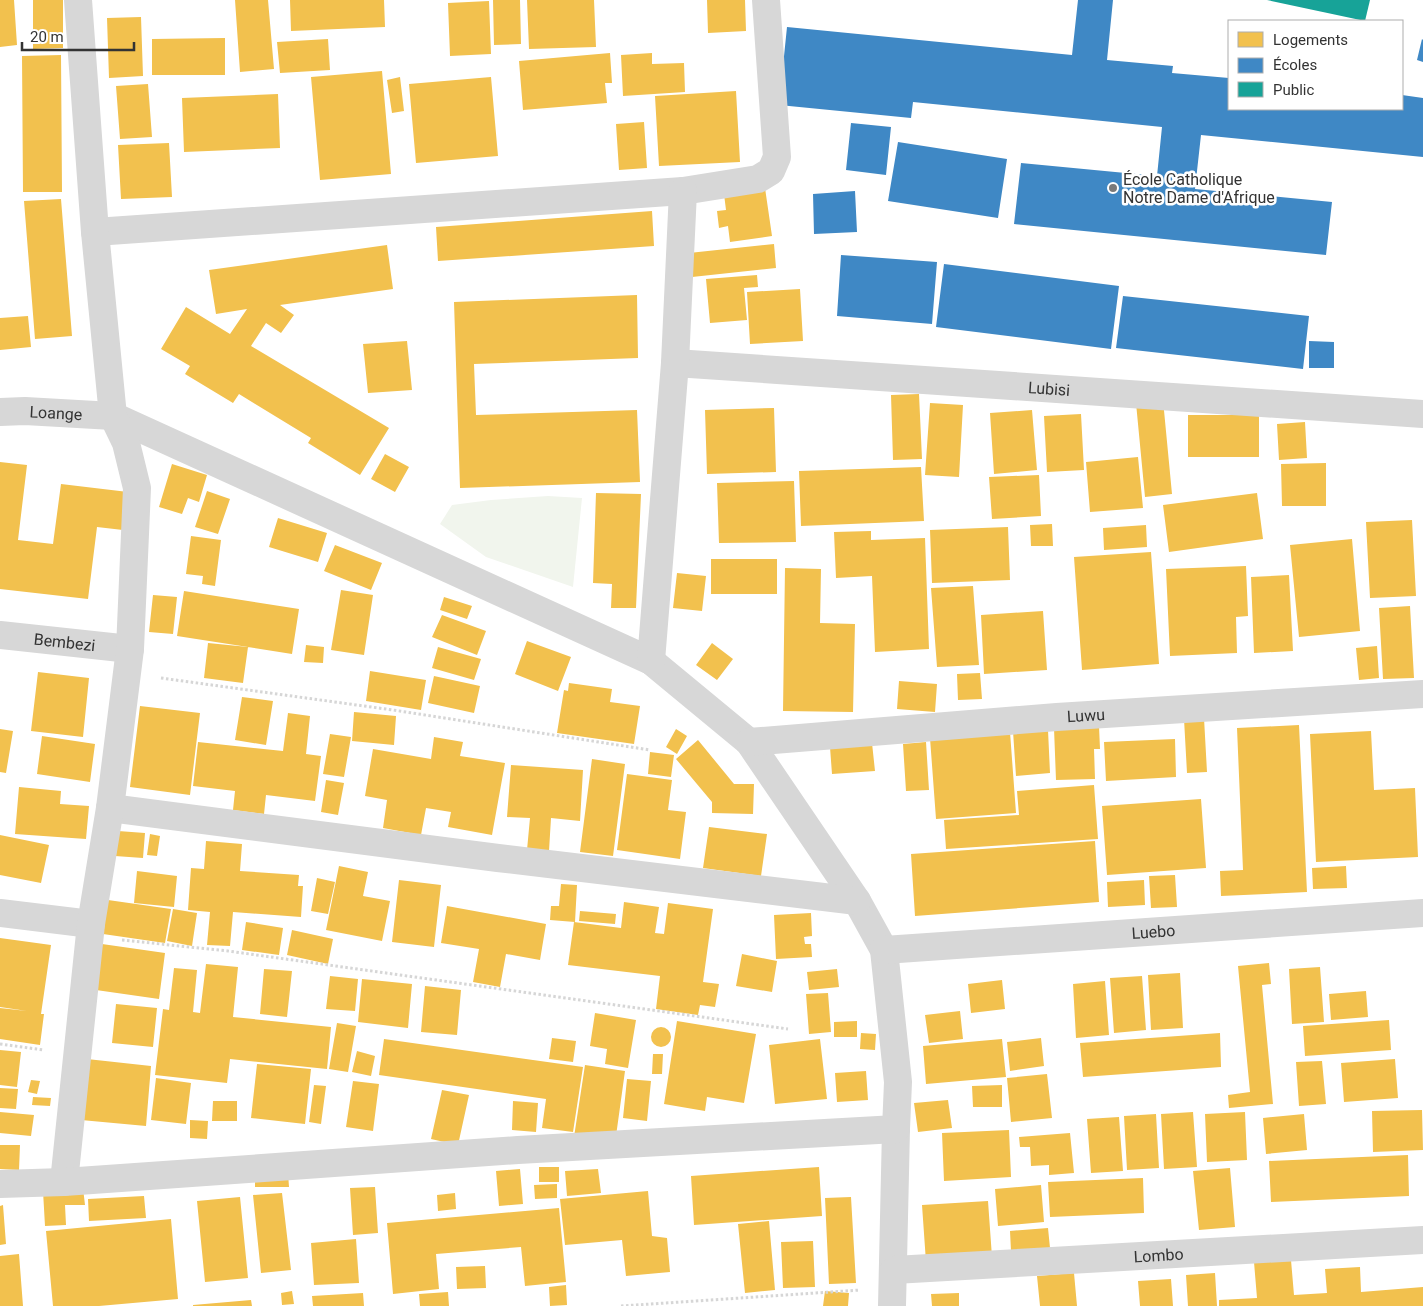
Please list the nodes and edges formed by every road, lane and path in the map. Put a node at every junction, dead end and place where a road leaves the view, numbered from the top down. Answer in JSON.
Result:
{"nodes":[{"id":1,"x":78,"y":0,"type":"edge"},
{"id":2,"x":766,"y":0,"type":"edge"},
{"id":3,"x":682,"y":191,"type":"junction"},
{"id":4,"x":95,"y":232,"type":"junction"},
{"id":5,"x":675,"y":363,"type":"junction"},
{"id":6,"x":0,"y":412,"type":"edge"},
{"id":7,"x":1423,"y":414,"type":"edge"},
{"id":8,"x":113,"y":416,"type":"junction"},
{"id":9,"x":0,"y":635,"type":"edge"},
{"id":10,"x":129,"y":661,"type":"junction"},
{"id":11,"x":651,"y":661,"type":"junction"},
{"id":12,"x":1423,"y":694,"type":"edge"},
{"id":13,"x":749,"y":742,"type":"junction"},
{"id":14,"x":650,"y":750,"type":"dead end"},
{"id":15,"x":110,"y":808,"type":"junction"},
{"id":16,"x":857,"y":901,"type":"junction"},
{"id":17,"x":0,"y":913,"type":"edge"},
{"id":18,"x":1423,"y":913,"type":"edge"},
{"id":19,"x":90,"y":930,"type":"junction"},
{"id":20,"x":884,"y":950,"type":"junction"},
{"id":21,"x":788,"y":1028,"type":"dead end"},
{"id":22,"x":0,"y":1044,"type":"edge"},
{"id":23,"x":76,"y":1055,"type":"junction"},
{"id":24,"x":896,"y":1129,"type":"junction"},
{"id":25,"x":64,"y":1182,"type":"junction"},
{"id":26,"x":0,"y":1184,"type":"edge"},
{"id":27,"x":1423,"y":1240,"type":"edge"},
{"id":28,"x":893,"y":1288,"type":"edge"},
{"id":29,"x":621,"y":1306,"type":"edge"}],
"edges":[{"from":1,"to":4,"type":"street"},
{"from":2,"to":3,"type":"street"},
{"from":3,"to":4,"type":"street"},
{"from":3,"to":5,"type":"street"},
{"from":4,"to":8,"type":"street"},
{"from":5,"to":7,"type":"street","name":"Lubisi"},
{"from":5,"to":11,"type":"street"},
{"from":6,"to":8,"type":"street","name":"Loange"},
{"from":8,"to":10,"type":"street"},
{"from":8,"to":11,"type":"street"},
{"from":9,"to":10,"type":"street","name":"Bembezi"},
{"from":10,"to":14,"type":"path"},
{"from":10,"to":15,"type":"street"},
{"from":11,"to":13,"type":"street"},
{"from":12,"to":13,"type":"street","name":"Luwu"},
{"from":13,"to":16,"type":"street"},
{"from":15,"to":16,"type":"street"},
{"from":15,"to":19,"type":"street"},
{"from":16,"to":20,"type":"street"},
{"from":17,"to":19,"type":"street"},
{"from":18,"to":20,"type":"street","name":"Luebo"},
{"from":19,"to":21,"type":"path"},
{"from":19,"to":23,"type":"street"},
{"from":20,"to":24,"type":"street"},
{"from":22,"to":23,"type":"path"},
{"from":23,"to":25,"type":"street"},
{"from":24,"to":25,"type":"street"},
{"from":24,"to":28,"type":"street"},
{"from":25,"to":26,"type":"street"},
{"from":27,"to":28,"type":"street","name":"Lombo"},
{"from":28,"to":29,"type":"path"}]}
